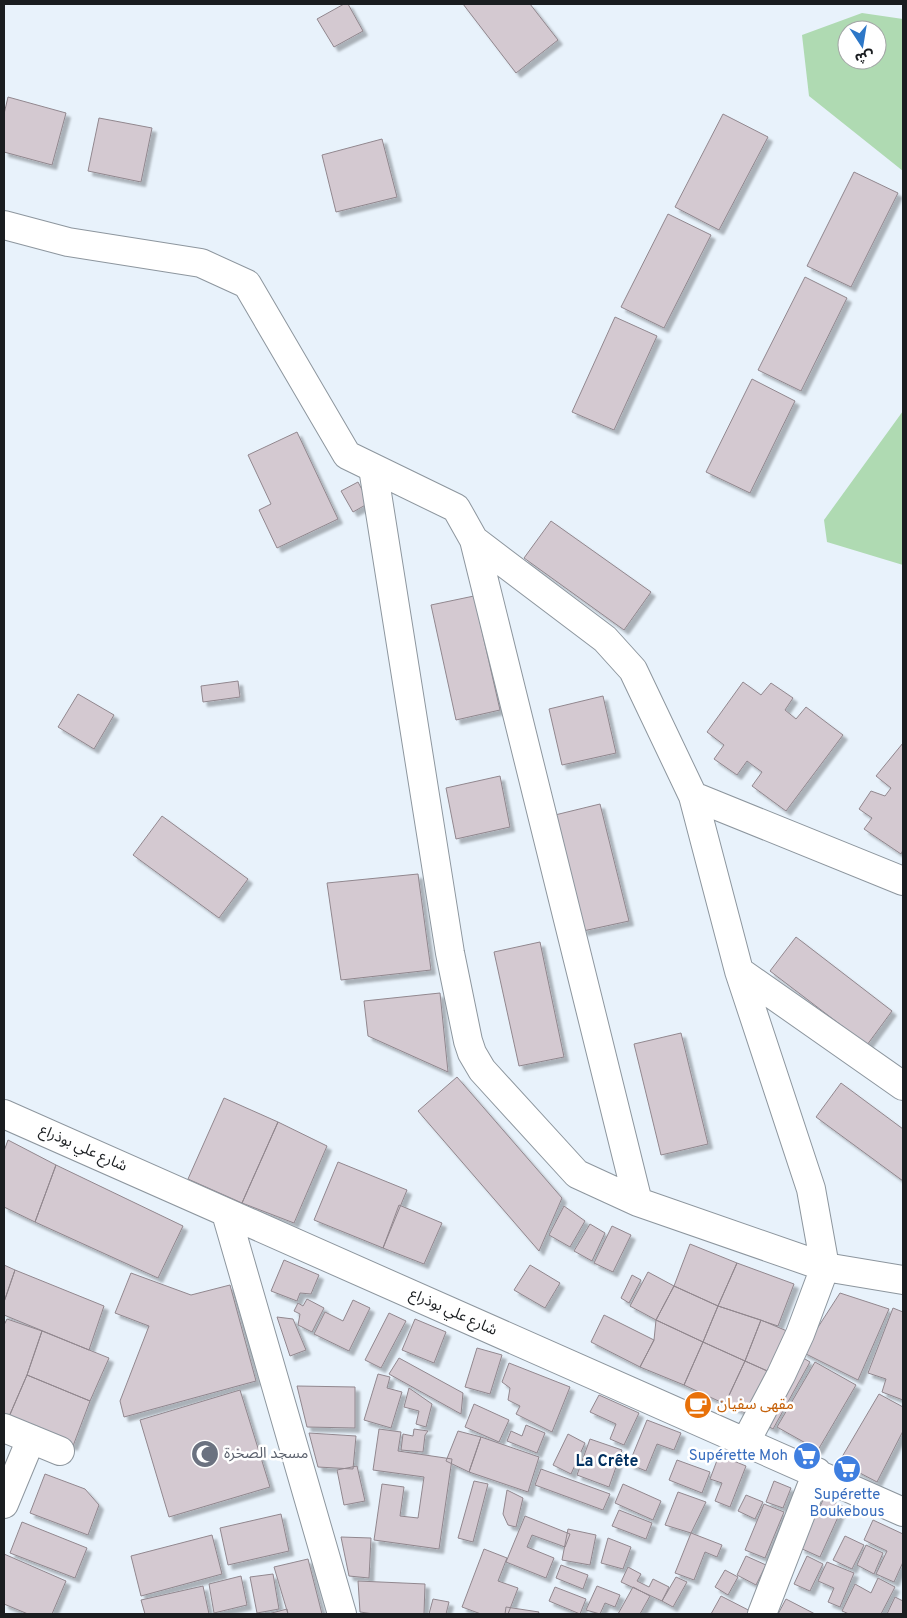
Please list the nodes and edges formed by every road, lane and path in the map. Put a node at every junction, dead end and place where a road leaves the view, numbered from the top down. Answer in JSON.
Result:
{"nodes":[{"id":1,"x":4,"y":225,"type":"edge"},
{"id":2,"x":373,"y":468,"type":"junction"},
{"id":3,"x":474,"y":540,"type":"junction"},
{"id":4,"x":693,"y":796,"type":"junction"},
{"id":5,"x":903,"y":881,"type":"edge"},
{"id":6,"x":739,"y":971,"type":"junction"},
{"id":7,"x":903,"y":1086,"type":"edge"},
{"id":8,"x":4,"y":1114,"type":"edge"},
{"id":9,"x":638,"y":1202,"type":"junction"},
{"id":10,"x":226,"y":1213,"type":"junction"},
{"id":11,"x":825,"y":1267,"type":"junction"},
{"id":12,"x":903,"y":1280,"type":"edge"},
{"id":13,"x":4,"y":1428,"type":"edge"},
{"id":14,"x":31,"y":1439,"type":"junction"},
{"id":15,"x":745,"y":1443,"type":"junction"},
{"id":16,"x":60,"y":1451,"type":"dead end"},
{"id":17,"x":817,"y":1472,"type":"junction"},
{"id":18,"x":4,"y":1504,"type":"edge"},
{"id":19,"x":903,"y":1512,"type":"edge"},
{"id":20,"x":342,"y":1614,"type":"edge"},
{"id":21,"x":762,"y":1614,"type":"edge"}],
"edges":[{"from":1,"to":2,"type":"street"},
{"from":2,"to":3,"type":"street"},
{"from":2,"to":9,"type":"street"},
{"from":3,"to":4,"type":"street"},
{"from":3,"to":9,"type":"street"},
{"from":4,"to":5,"type":"street"},
{"from":4,"to":6,"type":"street"},
{"from":6,"to":7,"type":"street"},
{"from":6,"to":11,"type":"street"},
{"from":8,"to":10,"type":"street","name":"شارع علي بوذراع"},
{"from":9,"to":11,"type":"street"},
{"from":10,"to":15,"type":"street","name":"شارع علي بوذراع"},
{"from":10,"to":20,"type":"street"},
{"from":11,"to":12,"type":"street"},
{"from":11,"to":15,"type":"street"},
{"from":13,"to":14,"type":"street"},
{"from":14,"to":16,"type":"street"},
{"from":14,"to":18,"type":"street"},
{"from":15,"to":17,"type":"street","name":"شارع علي بوذراع"},
{"from":17,"to":19,"type":"street","name":"شارع علي بوذراع"},
{"from":17,"to":21,"type":"street"}]}
